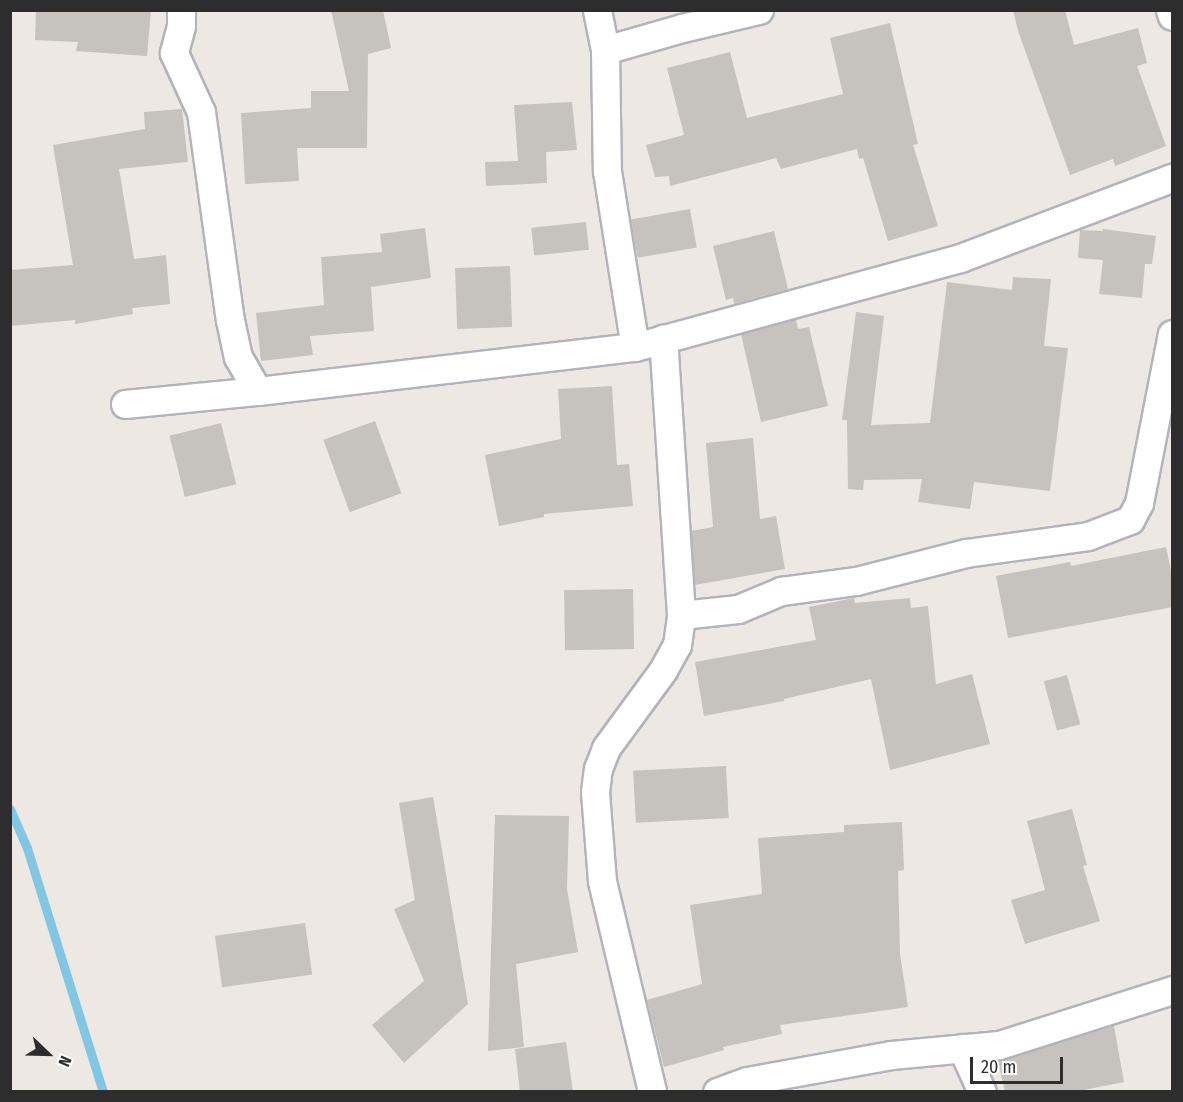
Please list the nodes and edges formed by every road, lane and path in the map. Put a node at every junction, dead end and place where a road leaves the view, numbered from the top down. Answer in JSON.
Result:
{"nodes":[{"id":1,"x":181,"y":10,"type":"edge"},
{"id":2,"x":597,"y":10,"type":"edge"},
{"id":3,"x":759,"y":10,"type":"edge"},
{"id":4,"x":1170,"y":10,"type":"edge"},
{"id":5,"x":1173,"y":16,"type":"edge"},
{"id":6,"x":605,"y":50,"type":"junction"},
{"id":7,"x":1173,"y":178,"type":"edge"},
{"id":8,"x":1173,"y":334,"type":"edge"},
{"id":9,"x":663,"y":339,"type":"junction"},
{"id":10,"x":635,"y":347,"type":"junction"},
{"id":11,"x":258,"y":391,"type":"junction"},
{"id":12,"x":125,"y":404,"type":"dead end"},
{"id":13,"x":681,"y":615,"type":"junction"},
{"id":14,"x":1173,"y":990,"type":"edge"},
{"id":15,"x":962,"y":1048,"type":"junction"},
{"id":16,"x":654,"y":1091,"type":"edge"},
{"id":17,"x":717,"y":1092,"type":"edge"},
{"id":18,"x":982,"y":1092,"type":"edge"}],
"edges":[{"from":1,"to":11,"type":"street"},
{"from":2,"to":6,"type":"street"},
{"from":3,"to":6,"type":"street"},
{"from":4,"to":5,"type":"street"},
{"from":6,"to":10,"type":"street"},
{"from":7,"to":9,"type":"street"},
{"from":8,"to":13,"type":"street"},
{"from":9,"to":10,"type":"street"},
{"from":9,"to":13,"type":"street"},
{"from":10,"to":11,"type":"street"},
{"from":11,"to":12,"type":"street"},
{"from":13,"to":16,"type":"street"},
{"from":14,"to":15,"type":"street"},
{"from":15,"to":17,"type":"street"},
{"from":15,"to":18,"type":"street"}]}
